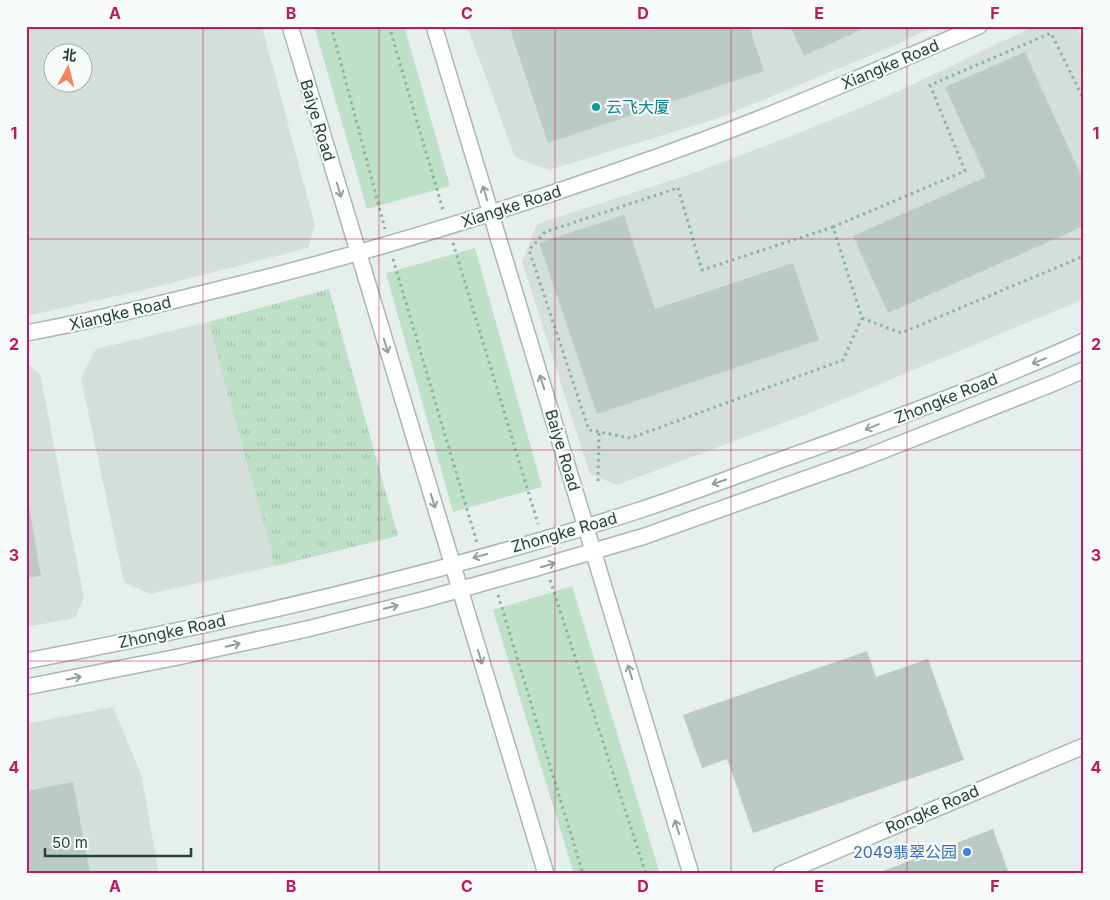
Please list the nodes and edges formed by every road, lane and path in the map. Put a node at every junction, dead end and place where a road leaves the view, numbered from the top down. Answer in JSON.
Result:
{"nodes":[{"id":1,"x":290,"y":26,"type":"edge"},
{"id":2,"x":331,"y":26,"type":"edge"},
{"id":3,"x":389,"y":26,"type":"edge"},
{"id":4,"x":434,"y":26,"type":"edge"},
{"id":5,"x":978,"y":26,"type":"edge"},
{"id":6,"x":1084,"y":100,"type":"edge"},
{"id":7,"x":491,"y":213,"type":"junction"},
{"id":8,"x":448,"y":226,"type":"junction"},
{"id":9,"x":833,"y":227,"type":"junction"},
{"id":10,"x":389,"y":244,"type":"junction"},
{"id":11,"x":358,"y":253,"type":"junction"},
{"id":12,"x":1084,"y":256,"type":"edge"},
{"id":13,"x":862,"y":318,"type":"junction"},
{"id":14,"x":26,"y":333,"type":"edge"},
{"id":15,"x":1084,"y":341,"type":"edge"},
{"id":16,"x":1084,"y":370,"type":"edge"},
{"id":17,"x":599,"y":432,"type":"junction"},
{"id":18,"x":598,"y":481,"type":"dead end"},
{"id":19,"x":586,"y":526,"type":"junction"},
{"id":20,"x":542,"y":539,"type":"junction"},
{"id":21,"x":593,"y":551,"type":"junction"},
{"id":22,"x":481,"y":556,"type":"junction"},
{"id":23,"x":452,"y":564,"type":"junction"},
{"id":24,"x":545,"y":565,"type":"junction"},
{"id":25,"x":493,"y":580,"type":"junction"},
{"id":26,"x":460,"y":589,"type":"junction"},
{"id":27,"x":26,"y":661,"type":"edge"},
{"id":28,"x":26,"y":687,"type":"edge"},
{"id":29,"x":1084,"y":746,"type":"edge"},
{"id":30,"x":546,"y":874,"type":"edge"},
{"id":31,"x":583,"y":874,"type":"edge"},
{"id":32,"x":646,"y":874,"type":"edge"},
{"id":33,"x":691,"y":874,"type":"edge"},
{"id":34,"x":781,"y":874,"type":"edge"}],
"edges":[{"from":1,"to":11,"type":"street","name":"Baiye Road","one_way":true},
{"from":2,"to":10,"type":"path"},
{"from":3,"to":8,"type":"path"},
{"from":7,"to":4,"type":"street","name":"Baiye Road","one_way":true},
{"from":5,"to":7,"type":"street","name":"Xiangke Road"},
{"from":6,"to":9,"type":"path"},
{"from":7,"to":8,"type":"street","name":"Xiangke Road"},
{"from":19,"to":7,"type":"street","name":"Baiye Road","one_way":true},
{"from":8,"to":10,"type":"street","name":"Xiangke Road"},
{"from":8,"to":20,"type":"path"},
{"from":9,"to":13,"type":"path"},
{"from":9,"to":17,"type":"path"},
{"from":10,"to":11,"type":"street","name":"Xiangke Road"},
{"from":10,"to":22,"type":"path"},
{"from":11,"to":14,"type":"street","name":"Xiangke Road"},
{"from":11,"to":23,"type":"street","name":"Baiye Road","one_way":true},
{"from":12,"to":13,"type":"path"},
{"from":13,"to":17,"type":"path"},
{"from":15,"to":19,"type":"street","name":"Zhongke Road","one_way":true},
{"from":16,"to":21,"type":"street","name":"Zhongke Road"},
{"from":17,"to":18,"type":"path"},
{"from":19,"to":20,"type":"street","name":"Zhongke Road"},
{"from":19,"to":21,"type":"street","name":"Baiye Road"},
{"from":20,"to":22,"type":"street","name":"Zhongke Road"},
{"from":24,"to":21,"type":"street","name":"Zhongke Road","one_way":true},
{"from":33,"to":21,"type":"street","name":"Baiye Road","one_way":true},
{"from":22,"to":23,"type":"street","name":"Zhongke Road","one_way":true},
{"from":23,"to":26,"type":"street","name":"Baiye Road"},
{"from":23,"to":27,"type":"street","name":"Zhongke Road"},
{"from":24,"to":25,"type":"street","name":"Zhongke Road"},
{"from":24,"to":32,"type":"path"},
{"from":25,"to":26,"type":"street","name":"Zhongke Road"},
{"from":25,"to":31,"type":"path"},
{"from":28,"to":26,"type":"street","name":"Zhongke Road","one_way":true},
{"from":26,"to":30,"type":"street","name":"Baiye Road","one_way":true},
{"from":29,"to":34,"type":"street","name":"Rongke Road"}]}
